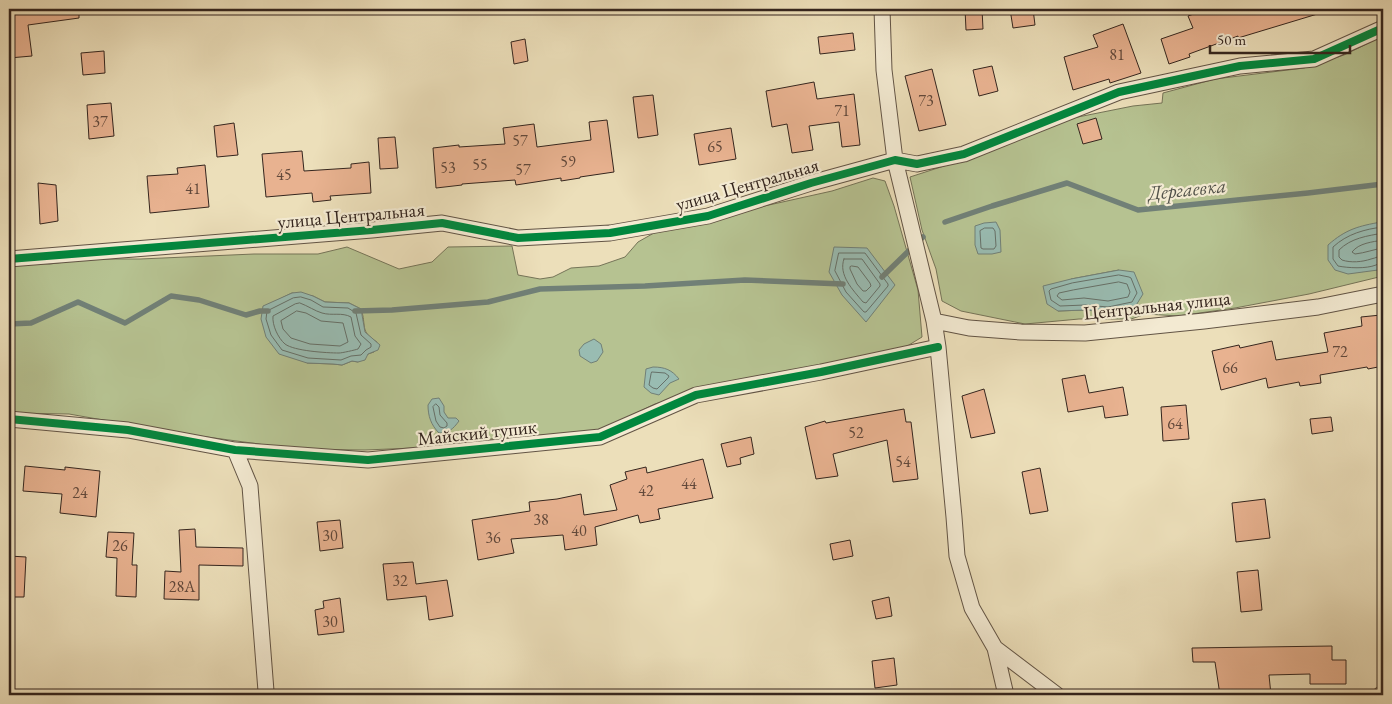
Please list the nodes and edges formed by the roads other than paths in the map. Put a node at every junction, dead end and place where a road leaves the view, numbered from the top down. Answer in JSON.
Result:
{"nodes":[{"id":1,"x":882,"y":9,"type":"edge"},
{"id":2,"x":1383,"y":28,"type":"edge"},
{"id":3,"x":895,"y":160,"type":"junction"},
{"id":4,"x":9,"y":260,"type":"edge"},
{"id":5,"x":1383,"y":294,"type":"edge"},
{"id":6,"x":934,"y":321,"type":"junction"},
{"id":7,"x":938,"y":347,"type":"junction"},
{"id":8,"x":9,"y":419,"type":"edge"},
{"id":9,"x":235,"y":450,"type":"junction"},
{"id":10,"x":995,"y":648,"type":"junction"},
{"id":11,"x":266,"y":691,"type":"dead end"},
{"id":12,"x":1383,"y":692,"type":"edge"},
{"id":13,"x":1006,"y":695,"type":"edge"},
{"id":14,"x":1056,"y":695,"type":"edge"},
{"id":15,"x":1380,"y":695,"type":"edge"}],
"edges":[{"from":1,"to":3,"type":"street"},
{"from":2,"to":3,"type":"street","name":"улица Центральная"},
{"from":3,"to":4,"type":"street","name":"улица Центральная"},
{"from":3,"to":6,"type":"street"},
{"from":5,"to":6,"type":"street","name":"Центральная улица"},
{"from":6,"to":7,"type":"street"},
{"from":7,"to":9,"type":"street","name":"Майский тупик"},
{"from":7,"to":10,"type":"street"},
{"from":8,"to":9,"type":"street","name":"Майский тупик"},
{"from":9,"to":11,"type":"street"},
{"from":10,"to":13,"type":"street"},
{"from":10,"to":14,"type":"street"},
{"from":12,"to":15,"type":"street"}]}
